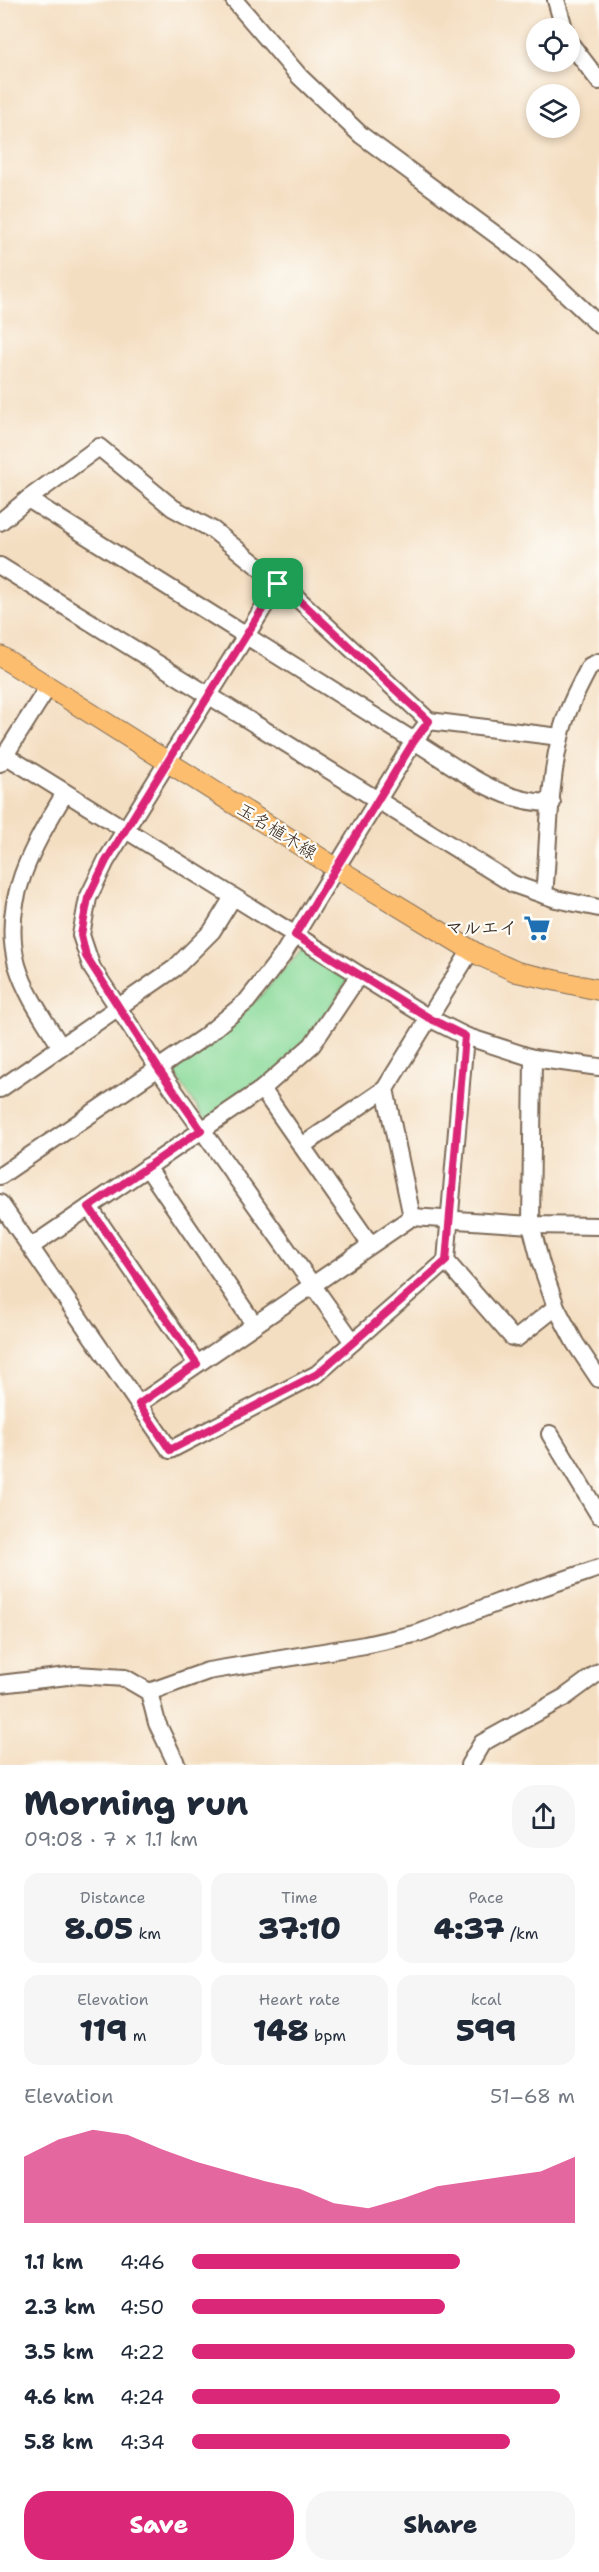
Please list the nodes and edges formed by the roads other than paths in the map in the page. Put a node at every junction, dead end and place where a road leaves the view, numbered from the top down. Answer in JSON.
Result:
{"nodes":[{"id":1,"x":234,"y":0,"type":"edge"},
{"id":2,"x":556,"y":0,"type":"edge"},
{"id":3,"x":561,"y":18,"type":"edge"},
{"id":4,"x":580,"y":56,"type":"edge"},
{"id":5,"x":599,"y":81,"type":"edge"},
{"id":6,"x":599,"y":325,"type":"edge"},
{"id":7,"x":28,"y":500,"type":"junction"},
{"id":8,"x":0,"y":522,"type":"edge"},
{"id":9,"x":0,"y":566,"type":"edge"},
{"id":10,"x":278,"y":584,"type":"junction"},
{"id":11,"x":245,"y":636,"type":"junction"},
{"id":12,"x":0,"y":656,"type":"edge"},
{"id":13,"x":599,"y":662,"type":"edge"},
{"id":14,"x":48,"y":687,"type":"junction"},
{"id":15,"x":209,"y":695,"type":"junction"},
{"id":16,"x":429,"y":721,"type":"junction"},
{"id":17,"x":560,"y":737,"type":"junction"},
{"id":18,"x":414,"y":741,"type":"junction"},
{"id":19,"x":3,"y":760,"type":"edge"},
{"id":20,"x":167,"y":762,"type":"junction"},
{"id":21,"x":64,"y":793,"type":"junction"},
{"id":22,"x":378,"y":800,"type":"junction"},
{"id":23,"x":552,"y":803,"type":"junction"},
{"id":24,"x":125,"y":830,"type":"junction"},
{"id":25,"x":336,"y":868,"type":"junction"},
{"id":26,"x":543,"y":895,"type":"junction"},
{"id":27,"x":233,"y":897,"type":"junction"},
{"id":28,"x":5,"y":908,"type":"edge"},
{"id":29,"x":599,"y":908,"type":"edge"},
{"id":30,"x":295,"y":935,"type":"junction"},
{"id":31,"x":471,"y":950,"type":"junction"},
{"id":32,"x":359,"y":975,"type":"junction"},
{"id":33,"x":599,"y":990,"type":"edge"},
{"id":34,"x":118,"y":1007,"type":"junction"},
{"id":35,"x":429,"y":1018,"type":"junction"},
{"id":36,"x":465,"y":1036,"type":"junction"},
{"id":37,"x":61,"y":1047,"type":"junction"},
{"id":38,"x":533,"y":1058,"type":"junction"},
{"id":39,"x":599,"y":1067,"type":"edge"},
{"id":40,"x":158,"y":1068,"type":"junction"},
{"id":41,"x":1,"y":1085,"type":"edge"},
{"id":42,"x":262,"y":1089,"type":"junction"},
{"id":43,"x":385,"y":1089,"type":"junction"},
{"id":44,"x":201,"y":1130,"type":"junction"},
{"id":45,"x":302,"y":1146,"type":"junction"},
{"id":46,"x":147,"y":1167,"type":"junction"},
{"id":47,"x":0,"y":1176,"type":"edge"},
{"id":48,"x":0,"y":1203,"type":"edge"},
{"id":49,"x":89,"y":1207,"type":"junction"},
{"id":50,"x":412,"y":1217,"type":"junction"},
{"id":51,"x":452,"y":1220,"type":"junction"},
{"id":52,"x":531,"y":1225,"type":"junction"},
{"id":53,"x":599,"y":1226,"type":"edge"},
{"id":54,"x":370,"y":1244,"type":"junction"},
{"id":55,"x":32,"y":1246,"type":"junction"},
{"id":56,"x":446,"y":1261,"type":"junction"},
{"id":57,"x":313,"y":1285,"type":"junction"},
{"id":58,"x":556,"y":1307,"type":"junction"},
{"id":59,"x":254,"y":1324,"type":"junction"},
{"id":60,"x":353,"y":1342,"type":"junction"},
{"id":61,"x":197,"y":1364,"type":"junction"},
{"id":62,"x":599,"y":1379,"type":"edge"},
{"id":63,"x":139,"y":1404,"type":"junction"},
{"id":64,"x":550,"y":1434,"type":"dead end"},
{"id":65,"x":599,"y":1515,"type":"edge"},
{"id":66,"x":599,"y":1568,"type":"edge"},
{"id":67,"x":599,"y":1672,"type":"edge"},
{"id":68,"x":0,"y":1684,"type":"edge"},
{"id":69,"x":149,"y":1692,"type":"junction"},
{"id":70,"x":177,"y":1765,"type":"edge"},
{"id":71,"x":469,"y":1765,"type":"edge"}],
"edges":[{"from":1,"to":6,"type":"street"},
{"from":2,"to":3,"type":"street"},
{"from":4,"to":5,"type":"street"},
{"from":7,"to":8,"type":"street"},
{"from":7,"to":10,"type":"street"},
{"from":7,"to":11,"type":"street"},
{"from":9,"to":15,"type":"street"},
{"from":10,"to":11,"type":"street"},
{"from":10,"to":16,"type":"street"},
{"from":11,"to":15,"type":"street"},
{"from":11,"to":18,"type":"street"},
{"from":12,"to":14,"type":"main road","name":"玉名植木線"},
{"from":13,"to":17,"type":"street"},
{"from":14,"to":19,"type":"street"},
{"from":14,"to":20,"type":"main road","name":"玉名植木線"},
{"from":15,"to":20,"type":"street"},
{"from":15,"to":22,"type":"street"},
{"from":16,"to":17,"type":"street"},
{"from":16,"to":18,"type":"street"},
{"from":17,"to":23,"type":"street"},
{"from":18,"to":22,"type":"street"},
{"from":18,"to":23,"type":"street"},
{"from":19,"to":21,"type":"street"},
{"from":20,"to":24,"type":"street"},
{"from":20,"to":25,"type":"main road","name":"玉名植木線"},
{"from":21,"to":24,"type":"street"},
{"from":21,"to":28,"type":"street"},
{"from":22,"to":25,"type":"street"},
{"from":22,"to":26,"type":"street"},
{"from":23,"to":26,"type":"street"},
{"from":24,"to":27,"type":"street"},
{"from":24,"to":34,"type":"street"},
{"from":25,"to":30,"type":"street"},
{"from":25,"to":31,"type":"main road","name":"玉名植木線"},
{"from":26,"to":29,"type":"street"},
{"from":27,"to":30,"type":"street"},
{"from":27,"to":34,"type":"street"},
{"from":28,"to":37,"type":"street"},
{"from":30,"to":32,"type":"street"},
{"from":30,"to":40,"type":"street"},
{"from":31,"to":33,"type":"main road","name":"玉名植木線"},
{"from":31,"to":35,"type":"street"},
{"from":32,"to":35,"type":"street"},
{"from":32,"to":42,"type":"street"},
{"from":34,"to":37,"type":"street"},
{"from":34,"to":40,"type":"street"},
{"from":35,"to":36,"type":"street"},
{"from":35,"to":43,"type":"street"},
{"from":36,"to":38,"type":"street"},
{"from":36,"to":51,"type":"street"},
{"from":37,"to":41,"type":"street"},
{"from":38,"to":39,"type":"street"},
{"from":38,"to":52,"type":"street"},
{"from":40,"to":44,"type":"street"},
{"from":40,"to":47,"type":"street"},
{"from":42,"to":44,"type":"street"},
{"from":42,"to":45,"type":"street"},
{"from":43,"to":45,"type":"street"},
{"from":43,"to":50,"type":"street"},
{"from":44,"to":46,"type":"street"},
{"from":44,"to":57,"type":"street"},
{"from":45,"to":54,"type":"street"},
{"from":46,"to":49,"type":"street"},
{"from":46,"to":59,"type":"street"},
{"from":48,"to":55,"type":"street"},
{"from":49,"to":55,"type":"street"},
{"from":49,"to":61,"type":"street"},
{"from":50,"to":51,"type":"street"},
{"from":50,"to":54,"type":"street"},
{"from":51,"to":52,"type":"street"},
{"from":51,"to":56,"type":"street"},
{"from":52,"to":53,"type":"street"},
{"from":52,"to":58,"type":"street"},
{"from":54,"to":57,"type":"street"},
{"from":55,"to":63,"type":"street"},
{"from":56,"to":58,"type":"street"},
{"from":56,"to":60,"type":"street"},
{"from":57,"to":59,"type":"street"},
{"from":57,"to":60,"type":"street"},
{"from":58,"to":62,"type":"street"},
{"from":59,"to":61,"type":"street"},
{"from":60,"to":63,"type":"street"},
{"from":61,"to":63,"type":"street"},
{"from":64,"to":65,"type":"street"},
{"from":66,"to":69,"type":"street"},
{"from":67,"to":71,"type":"street"},
{"from":68,"to":69,"type":"street"},
{"from":69,"to":70,"type":"street"}]}
